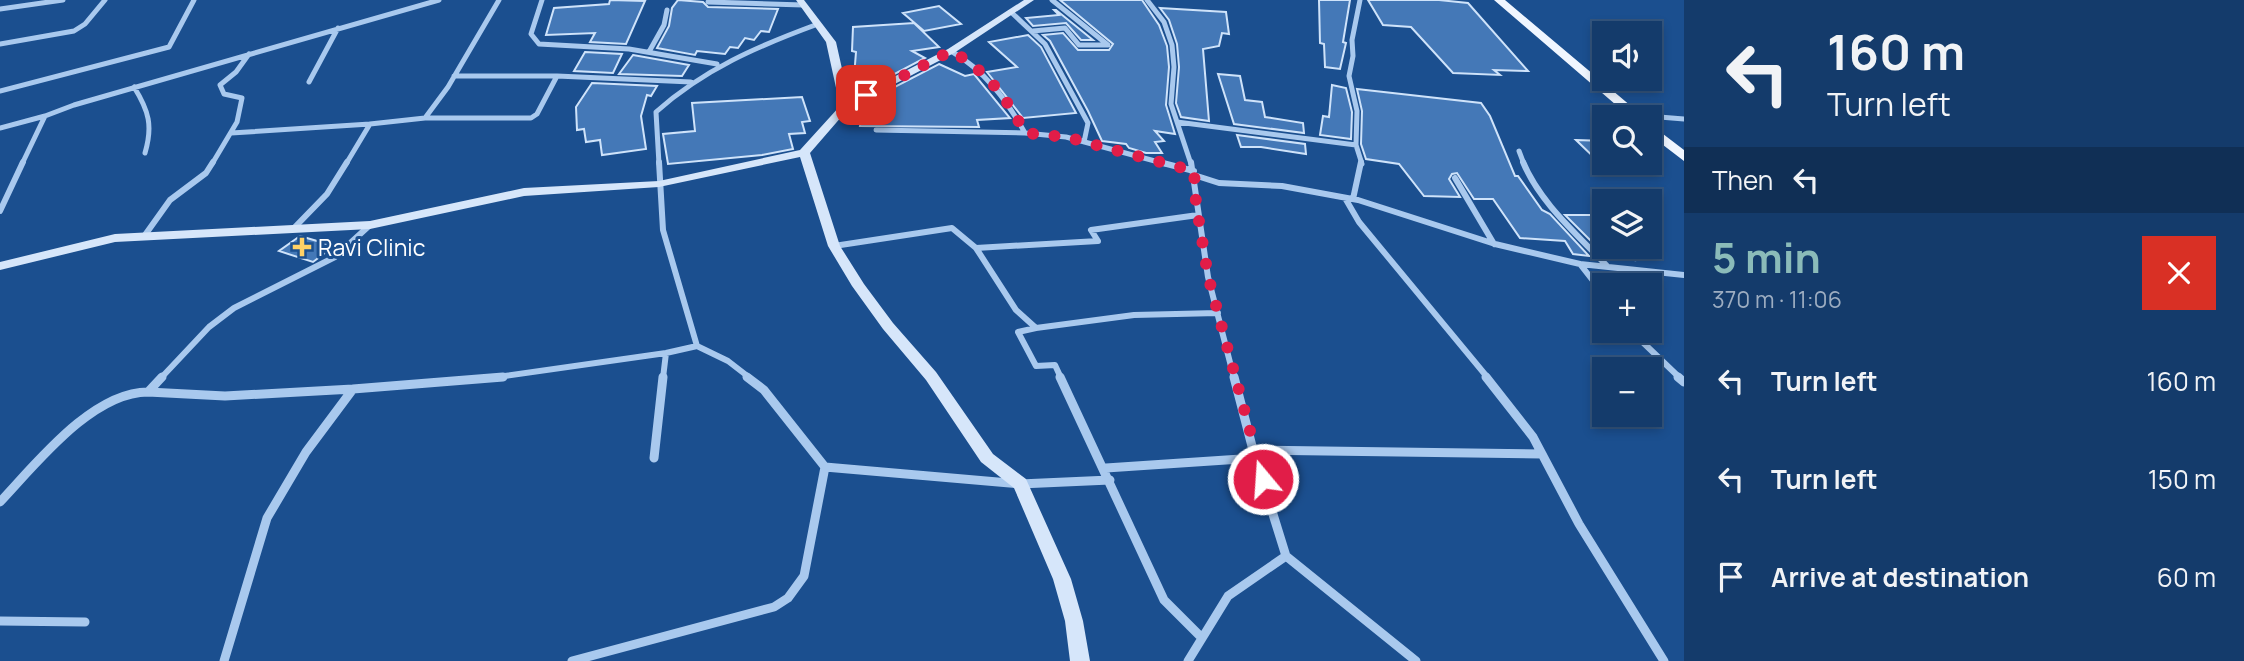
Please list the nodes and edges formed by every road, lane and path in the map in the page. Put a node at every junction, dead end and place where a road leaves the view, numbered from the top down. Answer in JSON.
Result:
{"nodes":[{"id":1,"x":63,"y":0,"type":"edge"},
{"id":2,"x":105,"y":0,"type":"edge"},
{"id":3,"x":194,"y":0,"type":"edge"},
{"id":4,"x":439,"y":0,"type":"edge"},
{"id":5,"x":499,"y":0,"type":"edge"},
{"id":6,"x":542,"y":0,"type":"edge"},
{"id":7,"x":1030,"y":0,"type":"edge"},
{"id":8,"x":1052,"y":0,"type":"edge"},
{"id":9,"x":1147,"y":0,"type":"edge"},
{"id":10,"x":1360,"y":0,"type":"edge"},
{"id":11,"x":1499,"y":0,"type":"edge"},
{"id":12,"x":708,"y":2,"type":"edge"},
{"id":13,"x":25,"y":3,"type":"edge"},
{"id":14,"x":801,"y":3,"type":"edge"},
{"id":15,"x":0,"y":9,"type":"edge"},
{"id":16,"x":667,"y":10,"type":"dead end"},
{"id":17,"x":1012,"y":13,"type":"junction"},
{"id":18,"x":818,"y":24,"type":"junction"},
{"id":19,"x":338,"y":28,"type":"junction"},
{"id":20,"x":1033,"y":31,"type":"junction"},
{"id":21,"x":0,"y":44,"type":"edge"},
{"id":22,"x":650,"y":50,"type":"junction"},
{"id":23,"x":951,"y":51,"type":"junction"},
{"id":24,"x":249,"y":54,"type":"junction"},
{"id":25,"x":717,"y":64,"type":"junction"},
{"id":26,"x":454,"y":76,"type":"junction"},
{"id":27,"x":556,"y":76,"type":"junction"},
{"id":28,"x":309,"y":82,"type":"dead end"},
{"id":29,"x":691,"y":82,"type":"junction"},
{"id":30,"x":134,"y":87,"type":"junction"},
{"id":31,"x":0,"y":91,"type":"edge"},
{"id":32,"x":1623,"y":105,"type":"edge"},
{"id":33,"x":845,"y":106,"type":"junction"},
{"id":34,"x":45,"y":116,"type":"junction"},
{"id":35,"x":425,"y":118,"type":"junction"},
{"id":36,"x":1662,"y":118,"type":"edge"},
{"id":37,"x":1684,"y":119,"type":"edge"},
{"id":38,"x":1177,"y":122,"type":"junction"},
{"id":39,"x":370,"y":124,"type":"junction"},
{"id":40,"x":0,"y":128,"type":"edge"},
{"id":41,"x":876,"y":131,"type":"dead end"},
{"id":42,"x":231,"y":133,"type":"junction"},
{"id":43,"x":1025,"y":133,"type":"junction"},
{"id":44,"x":1662,"y":139,"type":"edge"},
{"id":45,"x":1084,"y":142,"type":"junction"},
{"id":46,"x":1356,"y":145,"type":"junction"},
{"id":47,"x":1519,"y":151,"type":"dead end"},
{"id":48,"x":145,"y":153,"type":"dead end"},
{"id":49,"x":804,"y":153,"type":"junction"},
{"id":50,"x":1684,"y":158,"type":"edge"},
{"id":51,"x":1194,"y":173,"type":"junction"},
{"id":52,"x":1455,"y":178,"type":"dead end"},
{"id":53,"x":659,"y":184,"type":"junction"},
{"id":54,"x":1349,"y":198,"type":"junction"},
{"id":55,"x":0,"y":211,"type":"edge"},
{"id":56,"x":1198,"y":215,"type":"junction"},
{"id":57,"x":370,"y":225,"type":"junction"},
{"id":58,"x":294,"y":228,"type":"junction"},
{"id":59,"x":145,"y":235,"type":"junction"},
{"id":60,"x":1494,"y":244,"type":"junction"},
{"id":61,"x":834,"y":246,"type":"junction"},
{"id":62,"x":976,"y":248,"type":"junction"},
{"id":63,"x":1580,"y":264,"type":"junction"},
{"id":64,"x":0,"y":266,"type":"edge"},
{"id":65,"x":1607,"y":266,"type":"junction"},
{"id":66,"x":1684,"y":275,"type":"edge"},
{"id":67,"x":1592,"y":279,"type":"edge"},
{"id":68,"x":1218,"y":313,"type":"junction"},
{"id":69,"x":1036,"y":328,"type":"junction"},
{"id":70,"x":1643,"y":343,"type":"edge"},
{"id":71,"x":697,"y":346,"type":"junction"},
{"id":72,"x":666,"y":354,"type":"junction"},
{"id":73,"x":1684,"y":382,"type":"edge"},
{"id":74,"x":353,"y":389,"type":"junction"},
{"id":75,"x":148,"y":392,"type":"junction"},
{"id":76,"x":1255,"y":454,"type":"junction"},
{"id":77,"x":1542,"y":454,"type":"junction"},
{"id":78,"x":654,"y":458,"type":"dead end"},
{"id":79,"x":825,"y":467,"type":"junction"},
{"id":80,"x":1106,"y":468,"type":"junction"},
{"id":81,"x":1110,"y":480,"type":"junction"},
{"id":82,"x":1020,"y":485,"type":"junction"},
{"id":83,"x":0,"y":502,"type":"edge"},
{"id":84,"x":1286,"y":556,"type":"junction"},
{"id":85,"x":0,"y":621,"type":"edge"},
{"id":86,"x":85,"y":622,"type":"dead end"},
{"id":87,"x":1202,"y":638,"type":"junction"},
{"id":88,"x":224,"y":661,"type":"edge"},
{"id":89,"x":572,"y":661,"type":"edge"},
{"id":90,"x":1080,"y":661,"type":"edge"},
{"id":91,"x":1188,"y":661,"type":"edge"},
{"id":92,"x":1416,"y":661,"type":"edge"},
{"id":93,"x":1664,"y":661,"type":"edge"}],
"edges":[{"from":1,"to":13,"type":"street"},
{"from":2,"to":21,"type":"street"},
{"from":3,"to":31,"type":"street"},
{"from":4,"to":19,"type":"street"},
{"from":5,"to":26,"type":"street"},
{"from":6,"to":22,"type":"street"},
{"from":7,"to":17,"type":"main road"},
{"from":8,"to":20,"type":"street"},
{"from":9,"to":38,"type":"street"},
{"from":10,"to":46,"type":"street"},
{"from":11,"to":32,"type":"main road"},
{"from":12,"to":14,"type":"street"},
{"from":13,"to":15,"type":"street"},
{"from":14,"to":18,"type":"main road"},
{"from":16,"to":22,"type":"street"},
{"from":17,"to":20,"type":"street"},
{"from":17,"to":23,"type":"main road"},
{"from":18,"to":25,"type":"street"},
{"from":18,"to":33,"type":"main road"},
{"from":19,"to":24,"type":"street"},
{"from":19,"to":28,"type":"street"},
{"from":20,"to":45,"type":"street"},
{"from":22,"to":25,"type":"street"},
{"from":23,"to":33,"type":"main road"},
{"from":23,"to":43,"type":"street"},
{"from":24,"to":30,"type":"street"},
{"from":24,"to":42,"type":"street"},
{"from":25,"to":29,"type":"street"},
{"from":26,"to":27,"type":"street"},
{"from":26,"to":35,"type":"street"},
{"from":27,"to":29,"type":"street"},
{"from":27,"to":35,"type":"street"},
{"from":29,"to":53,"type":"street"},
{"from":30,"to":34,"type":"street"},
{"from":30,"to":48,"type":"street"},
{"from":33,"to":49,"type":"main road"},
{"from":34,"to":40,"type":"street"},
{"from":34,"to":55,"type":"street"},
{"from":35,"to":39,"type":"street"},
{"from":36,"to":37,"type":"street"},
{"from":38,"to":46,"type":"street"},
{"from":38,"to":51,"type":"street"},
{"from":39,"to":42,"type":"street"},
{"from":39,"to":58,"type":"street"},
{"from":41,"to":43,"type":"street"},
{"from":42,"to":59,"type":"street"},
{"from":43,"to":45,"type":"street"},
{"from":44,"to":50,"type":"main road"},
{"from":45,"to":51,"type":"street"},
{"from":46,"to":54,"type":"street"},
{"from":47,"to":65,"type":"street"},
{"from":49,"to":53,"type":"main road"},
{"from":49,"to":61,"type":"main road"},
{"from":51,"to":54,"type":"street"},
{"from":51,"to":56,"type":"street"},
{"from":52,"to":60,"type":"street"},
{"from":53,"to":57,"type":"main road"},
{"from":53,"to":71,"type":"street"},
{"from":54,"to":60,"type":"street"},
{"from":54,"to":77,"type":"street"},
{"from":56,"to":62,"type":"street"},
{"from":56,"to":68,"type":"street"},
{"from":57,"to":58,"type":"main road"},
{"from":57,"to":75,"type":"street"},
{"from":58,"to":59,"type":"main road"},
{"from":59,"to":64,"type":"main road"},
{"from":60,"to":63,"type":"street"},
{"from":61,"to":62,"type":"street"},
{"from":61,"to":82,"type":"main road"},
{"from":62,"to":69,"type":"street"},
{"from":63,"to":65,"type":"street"},
{"from":63,"to":67,"type":"street"},
{"from":65,"to":66,"type":"street"},
{"from":68,"to":69,"type":"street"},
{"from":68,"to":76,"type":"street"},
{"from":69,"to":80,"type":"street"},
{"from":70,"to":73,"type":"street"},
{"from":71,"to":72,"type":"street"},
{"from":71,"to":79,"type":"street"},
{"from":72,"to":74,"type":"street"},
{"from":72,"to":78,"type":"street"},
{"from":74,"to":75,"type":"street"},
{"from":74,"to":88,"type":"street"},
{"from":75,"to":83,"type":"street"},
{"from":76,"to":77,"type":"street"},
{"from":76,"to":80,"type":"street"},
{"from":76,"to":84,"type":"street"},
{"from":77,"to":93,"type":"street"},
{"from":79,"to":82,"type":"street"},
{"from":79,"to":89,"type":"street"},
{"from":80,"to":81,"type":"street"},
{"from":81,"to":82,"type":"street"},
{"from":81,"to":87,"type":"street"},
{"from":82,"to":90,"type":"main road"},
{"from":84,"to":87,"type":"street"},
{"from":84,"to":92,"type":"street"},
{"from":85,"to":86,"type":"street"},
{"from":87,"to":91,"type":"street"}]}
